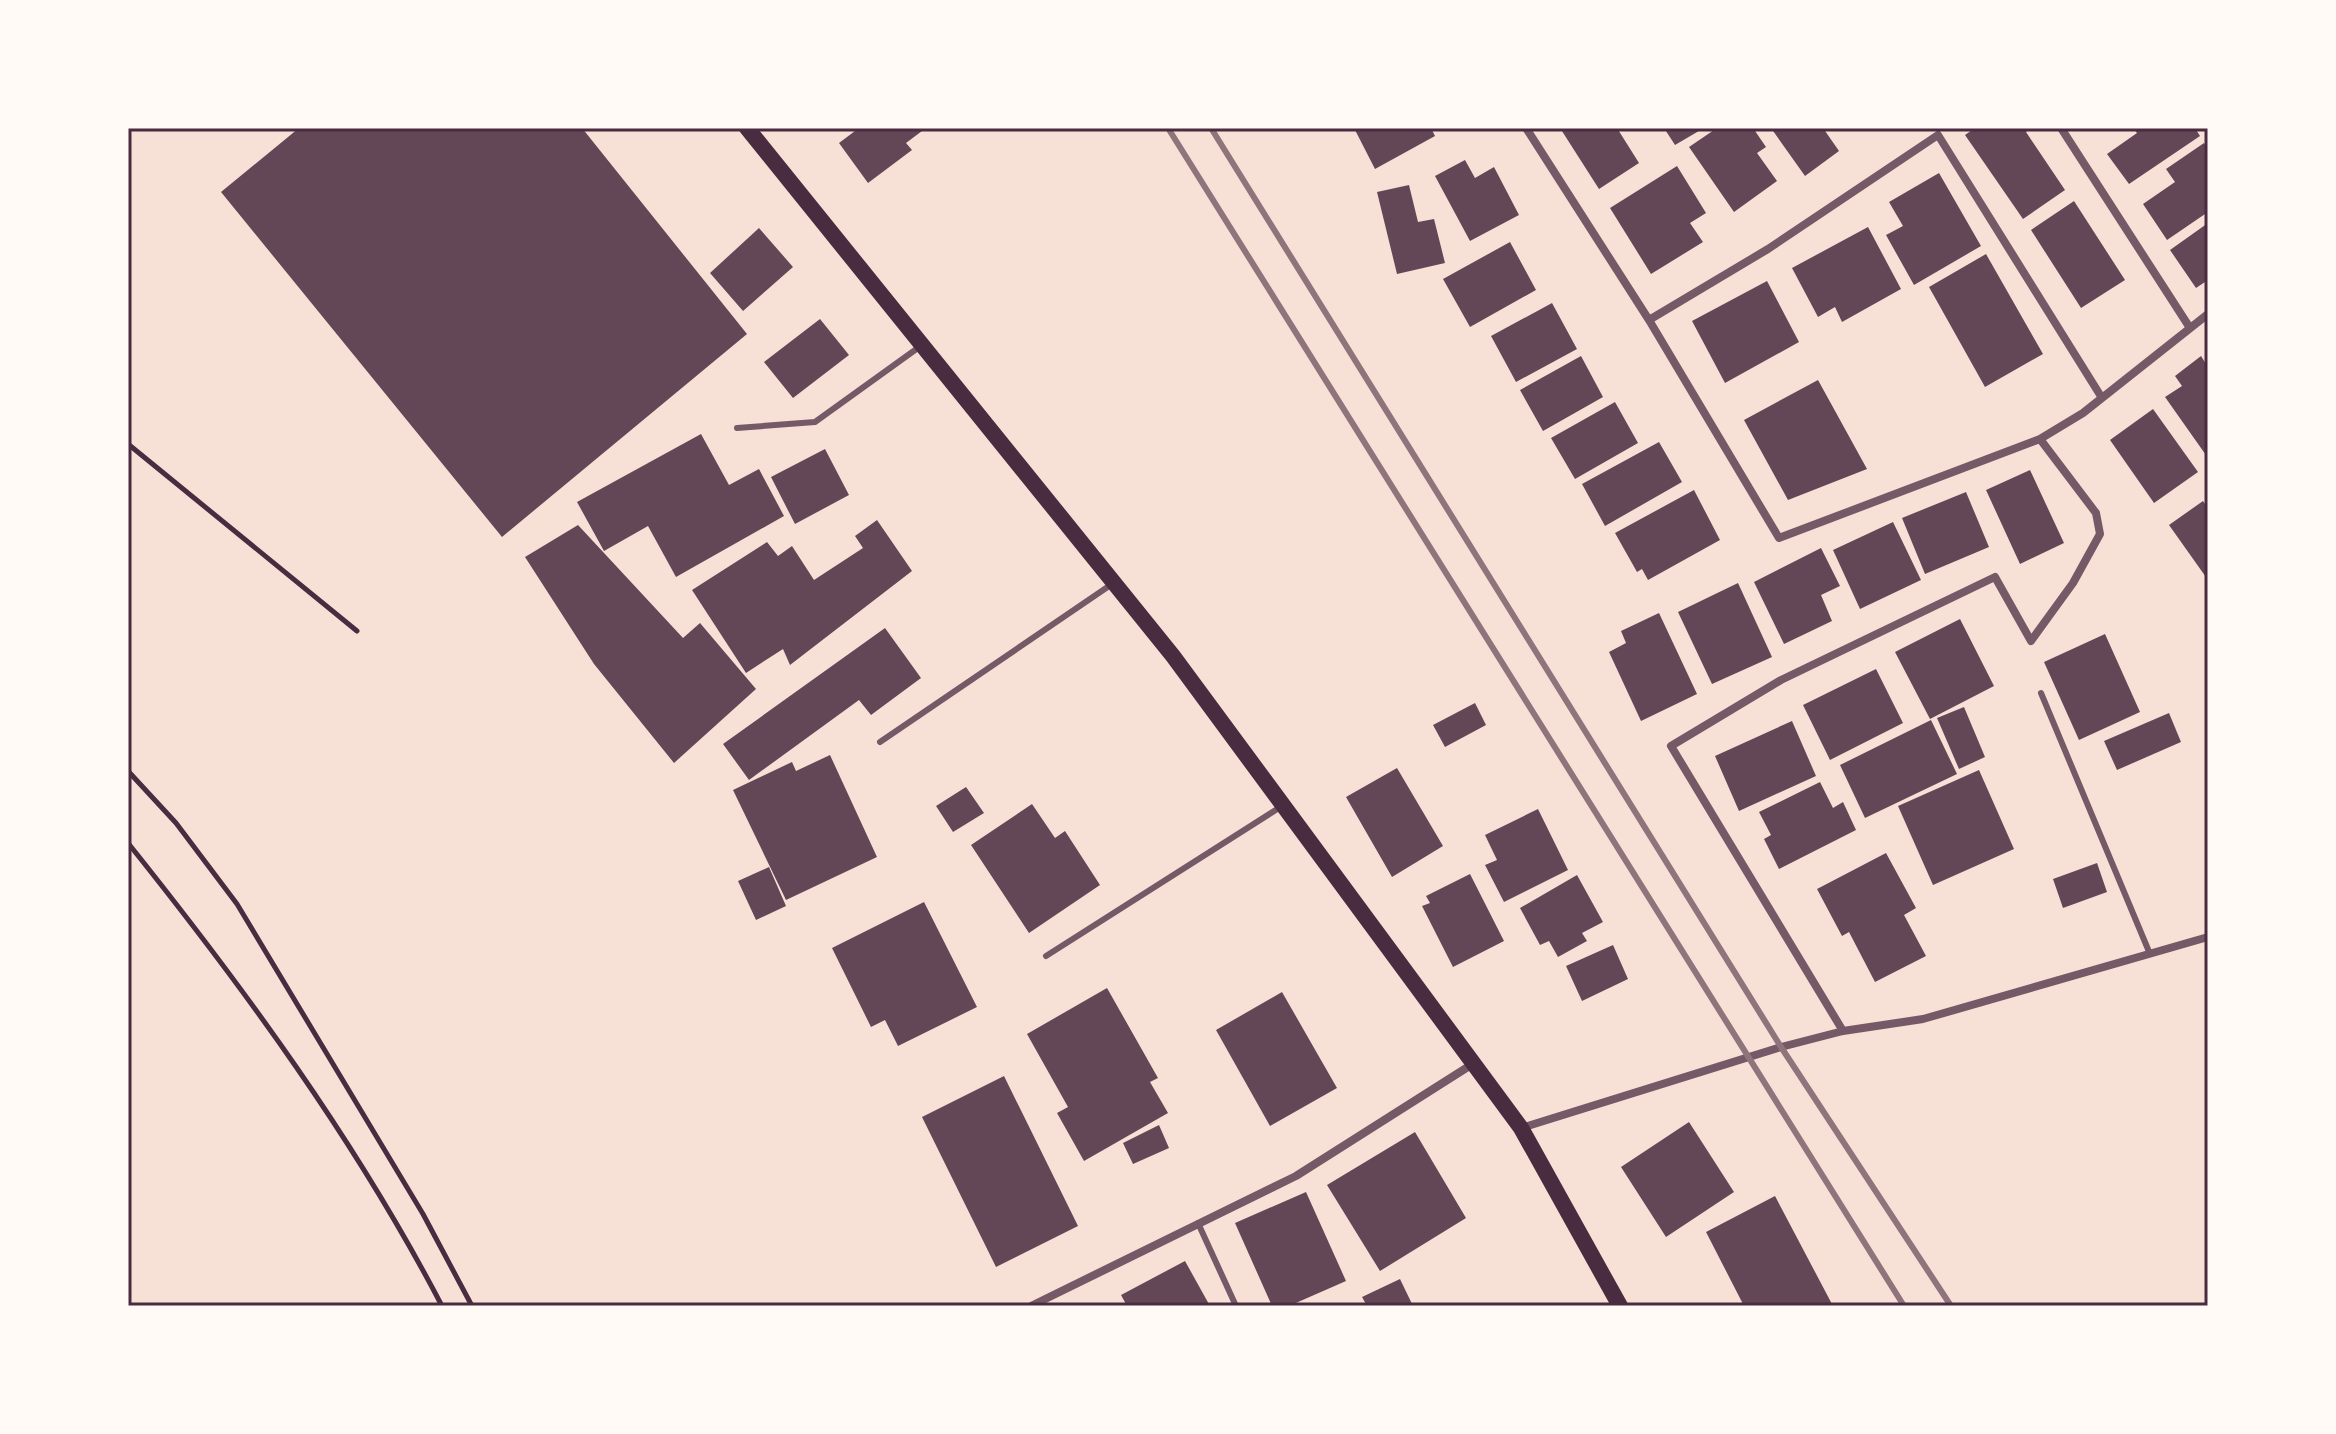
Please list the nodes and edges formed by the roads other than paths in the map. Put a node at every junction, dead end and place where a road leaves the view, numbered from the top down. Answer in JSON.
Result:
{"nodes":[{"id":1,"x":747,"y":128,"type":"edge"},
{"id":2,"x":1526,"y":128,"type":"edge"},
{"id":3,"x":2061,"y":128,"type":"edge"},
{"id":4,"x":2208,"y":314,"type":"edge"},
{"id":5,"x":1649,"y":320,"type":"junction"},
{"id":6,"x":2190,"y":328,"type":"junction"},
{"id":7,"x":922,"y":345,"type":"junction"},
{"id":8,"x":2102,"y":398,"type":"junction"},
{"id":9,"x":737,"y":428,"type":"dead end"},
{"id":10,"x":2040,"y":439,"type":"junction"},
{"id":11,"x":1114,"y":583,"type":"junction"},
{"id":12,"x":2041,"y":693,"type":"dead end"},
{"id":13,"x":880,"y":742,"type":"dead end"},
{"id":14,"x":1282,"y":806,"type":"junction"},
{"id":15,"x":2208,"y":937,"type":"edge"},
{"id":16,"x":2150,"y":954,"type":"junction"},
{"id":17,"x":1046,"y":956,"type":"dead end"},
{"id":18,"x":1843,"y":1031,"type":"junction"},
{"id":19,"x":1471,"y":1065,"type":"junction"},
{"id":20,"x":1521,"y":1128,"type":"junction"},
{"id":21,"x":1198,"y":1223,"type":"junction"},
{"id":22,"x":1031,"y":1306,"type":"edge"},
{"id":23,"x":1236,"y":1306,"type":"edge"},
{"id":24,"x":1620,"y":1306,"type":"edge"}],
"edges":[{"from":1,"to":7,"type":"main road"},
{"from":2,"to":5,"type":"street"},
{"from":3,"to":6,"type":"street"},
{"from":4,"to":6,"type":"street"},
{"from":5,"to":8,"type":"street"},
{"from":5,"to":10,"type":"street"},
{"from":6,"to":8,"type":"street"},
{"from":7,"to":9,"type":"lane"},
{"from":7,"to":11,"type":"main road"},
{"from":8,"to":10,"type":"street"},
{"from":10,"to":18,"type":"street"},
{"from":11,"to":13,"type":"lane"},
{"from":11,"to":14,"type":"main road"},
{"from":12,"to":16,"type":"lane"},
{"from":14,"to":17,"type":"lane"},
{"from":14,"to":19,"type":"main road"},
{"from":15,"to":16,"type":"street"},
{"from":16,"to":18,"type":"street"},
{"from":18,"to":20,"type":"street"},
{"from":19,"to":20,"type":"main road"},
{"from":19,"to":21,"type":"street"},
{"from":20,"to":24,"type":"main road"},
{"from":21,"to":22,"type":"street"},
{"from":21,"to":23,"type":"lane"}]}
